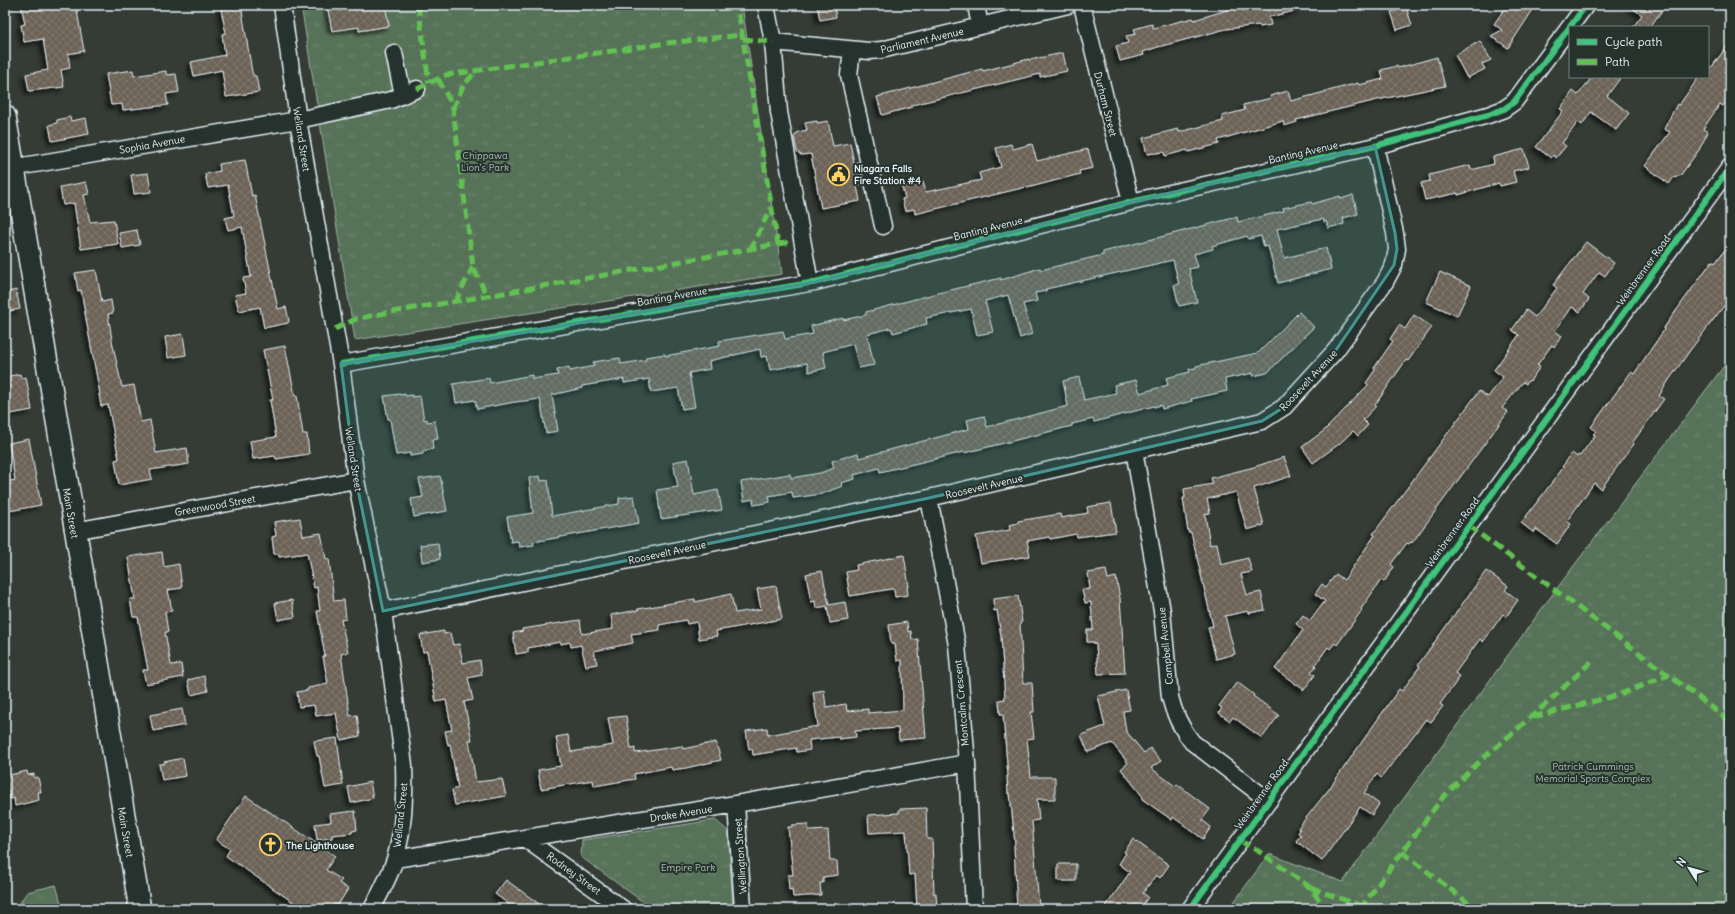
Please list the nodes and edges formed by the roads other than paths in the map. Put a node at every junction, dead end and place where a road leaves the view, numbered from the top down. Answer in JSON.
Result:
{"nodes":[{"id":1,"x":282,"y":5,"type":"edge"},
{"id":2,"x":766,"y":5,"type":"edge"},
{"id":3,"x":976,"y":5,"type":"edge"},
{"id":4,"x":1068,"y":5,"type":"edge"},
{"id":5,"x":1082,"y":5,"type":"edge"},
{"id":6,"x":1586,"y":5,"type":"edge"},
{"id":7,"x":980,"y":26,"type":"junction"},
{"id":8,"x":1571,"y":26,"type":"edge"},
{"id":9,"x":1569,"y":28,"type":"edge"},
{"id":10,"x":773,"y":42,"type":"junction"},
{"id":11,"x":852,"y":50,"type":"junction"},
{"id":12,"x":394,"y":52,"type":"dead end"},
{"id":13,"x":417,"y":89,"type":"dead end"},
{"id":14,"x":403,"y":95,"type":"junction"},
{"id":15,"x":5,"y":116,"type":"edge"},
{"id":16,"x":298,"y":120,"type":"junction"},
{"id":17,"x":1375,"y":146,"type":"junction"},
{"id":18,"x":9,"y":168,"type":"edge"},
{"id":19,"x":1730,"y":168,"type":"edge"},
{"id":20,"x":1131,"y":202,"type":"junction"},
{"id":21,"x":883,"y":226,"type":"dead end"},
{"id":22,"x":810,"y":282,"type":"junction"},
{"id":23,"x":341,"y":364,"type":"junction"},
{"id":24,"x":1134,"y":450,"type":"junction"},
{"id":25,"x":356,"y":480,"type":"junction"},
{"id":26,"x":929,"y":498,"type":"junction"},
{"id":27,"x":74,"y":531,"type":"junction"},
{"id":28,"x":383,"y":610,"type":"junction"},
{"id":29,"x":966,"y":763,"type":"junction"},
{"id":30,"x":1269,"y":801,"type":"junction"},
{"id":31,"x":736,"y":804,"type":"junction"},
{"id":32,"x":524,"y":838,"type":"junction"},
{"id":33,"x":395,"y":859,"type":"junction"},
{"id":34,"x":140,"y":909,"type":"edge"},
{"id":35,"x":372,"y":909,"type":"edge"},
{"id":36,"x":623,"y":909,"type":"edge"},
{"id":37,"x":743,"y":909,"type":"edge"},
{"id":38,"x":974,"y":909,"type":"edge"},
{"id":39,"x":1190,"y":909,"type":"edge"}],
"edges":[{"from":1,"to":16,"type":"street","name":"Welland Street"},
{"from":2,"to":10,"type":"street"},
{"from":3,"to":7,"type":"street"},
{"from":4,"to":7,"type":"street","name":"Parliament Avenue"},
{"from":5,"to":20,"type":"street","name":"Durham Street"},
{"from":6,"to":8,"type":"street","name":"Banting Avenue"},
{"from":7,"to":11,"type":"street","name":"Parliament Avenue"},
{"from":9,"to":17,"type":"street","name":"Banting Avenue"},
{"from":10,"to":11,"type":"street","name":"Parliament Avenue"},
{"from":10,"to":22,"type":"street"},
{"from":11,"to":21,"type":"street"},
{"from":12,"to":14,"type":"street"},
{"from":13,"to":14,"type":"street","name":"Sophia Avenue"},
{"from":14,"to":16,"type":"street","name":"Sophia Avenue"},
{"from":15,"to":18,"type":"main road","name":"Main Street"},
{"from":16,"to":18,"type":"street","name":"Sophia Avenue"},
{"from":16,"to":23,"type":"street","name":"Welland Street"},
{"from":17,"to":20,"type":"street","name":"Banting Avenue"},
{"from":17,"to":24,"type":"street","name":"Roosevelt Avenue"},
{"from":18,"to":27,"type":"main road","name":"Main Street"},
{"from":19,"to":30,"type":"street","name":"Weinbrenner Road"},
{"from":20,"to":22,"type":"street","name":"Banting Avenue"},
{"from":22,"to":23,"type":"street","name":"Banting Avenue"},
{"from":23,"to":25,"type":"street","name":"Welland Street"},
{"from":24,"to":26,"type":"street","name":"Roosevelt Avenue"},
{"from":24,"to":30,"type":"street","name":"Campbell Avenue"},
{"from":25,"to":27,"type":"street","name":"Greenwood Street"},
{"from":25,"to":28,"type":"street","name":"Welland Street"},
{"from":26,"to":28,"type":"street","name":"Roosevelt Avenue"},
{"from":26,"to":29,"type":"street","name":"Montcalm Crescent"},
{"from":27,"to":34,"type":"main road","name":"Main Street"},
{"from":28,"to":33,"type":"street","name":"Welland Street"},
{"from":29,"to":31,"type":"street","name":"Drake Avenue"},
{"from":29,"to":38,"type":"street","name":"Montcalm Crescent"},
{"from":30,"to":39,"type":"street","name":"Weinbrenner Road"},
{"from":31,"to":32,"type":"street","name":"Drake Avenue"},
{"from":31,"to":37,"type":"street","name":"Wellington Street"},
{"from":32,"to":33,"type":"street","name":"Drake Avenue"},
{"from":32,"to":36,"type":"street","name":"Rodney Street"},
{"from":33,"to":35,"type":"street","name":"Welland Street"}]}
